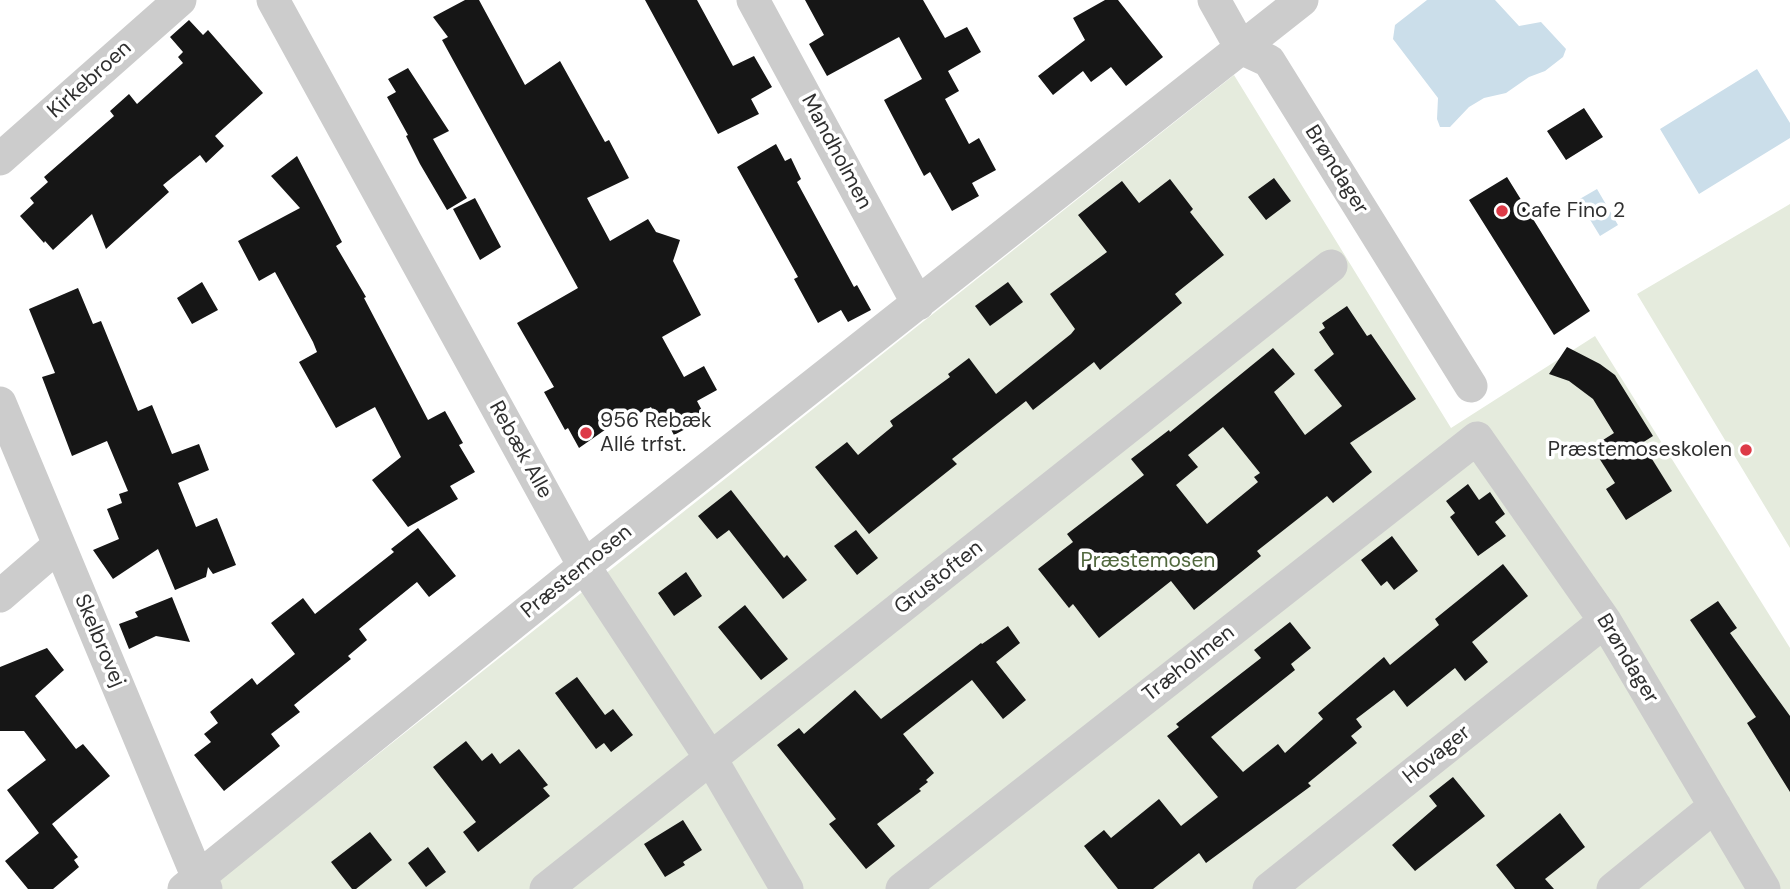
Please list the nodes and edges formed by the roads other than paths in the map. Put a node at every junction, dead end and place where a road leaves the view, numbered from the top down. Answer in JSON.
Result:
{"nodes":[{"id":1,"x":180,"y":0,"type":"edge"},
{"id":2,"x":272,"y":0,"type":"edge"},
{"id":3,"x":753,"y":0,"type":"edge"},
{"id":4,"x":1214,"y":0,"type":"edge"},
{"id":5,"x":1302,"y":0,"type":"edge"},
{"id":6,"x":1241,"y":48,"type":"junction"},
{"id":7,"x":0,"y":159,"type":"edge"},
{"id":8,"x":1331,"y":266,"type":"dead end"},
{"id":9,"x":918,"y":304,"type":"junction"},
{"id":10,"x":1471,"y":386,"type":"dead end"},
{"id":11,"x":0,"y":403,"type":"edge"},
{"id":12,"x":1477,"y":438,"type":"joint"},
{"id":13,"x":59,"y":545,"type":"junction"},
{"id":14,"x":584,"y":566,"type":"junction"},
{"id":15,"x":0,"y":596,"type":"edge"},
{"id":16,"x":1605,"y":621,"type":"junction"},
{"id":17,"x":711,"y":759,"type":"junction"},
{"id":18,"x":1715,"y":806,"type":"junction"},
{"id":19,"x":196,"y":885,"type":"edge"},
{"id":20,"x":546,"y":889,"type":"edge"},
{"id":21,"x":787,"y":889,"type":"edge"},
{"id":22,"x":902,"y":889,"type":"edge"},
{"id":23,"x":1269,"y":889,"type":"edge"},
{"id":24,"x":1613,"y":889,"type":"edge"},
{"id":25,"x":1764,"y":889,"type":"edge"}],
"edges":[{"from":1,"to":7,"type":"street","name":"Kirkebroen"},
{"from":2,"to":14,"type":"street","name":"Rebæk Alle"},
{"from":3,"to":9,"type":"street","name":"Mandholmen"},
{"from":4,"to":6,"type":"street"},
{"from":5,"to":6,"type":"street","name":"Præstemosen"},
{"from":6,"to":9,"type":"street","name":"Præstemosen"},
{"from":6,"to":10,"type":"street","name":"Brøndager"},
{"from":8,"to":17,"type":"street","name":"Grustoften"},
{"from":9,"to":14,"type":"street","name":"Præstemosen"},
{"from":11,"to":13,"type":"street","name":"Skelbrovej"},
{"from":12,"to":16,"type":"street","name":"Brøndager"},
{"from":12,"to":22,"type":"street","name":"Træholmen"},
{"from":13,"to":15,"type":"street"},
{"from":13,"to":19,"type":"street","name":"Skelbrovej"},
{"from":14,"to":17,"type":"street","name":"Rebæk Alle"},
{"from":14,"to":19,"type":"street","name":"Præstemosen"},
{"from":16,"to":18,"type":"street","name":"Brøndager"},
{"from":16,"to":23,"type":"street","name":"Hovager"},
{"from":17,"to":20,"type":"street","name":"Grustoften"},
{"from":17,"to":21,"type":"street","name":"Rebæk Alle"},
{"from":18,"to":24,"type":"street"},
{"from":18,"to":25,"type":"street","name":"Brøndager"}]}
